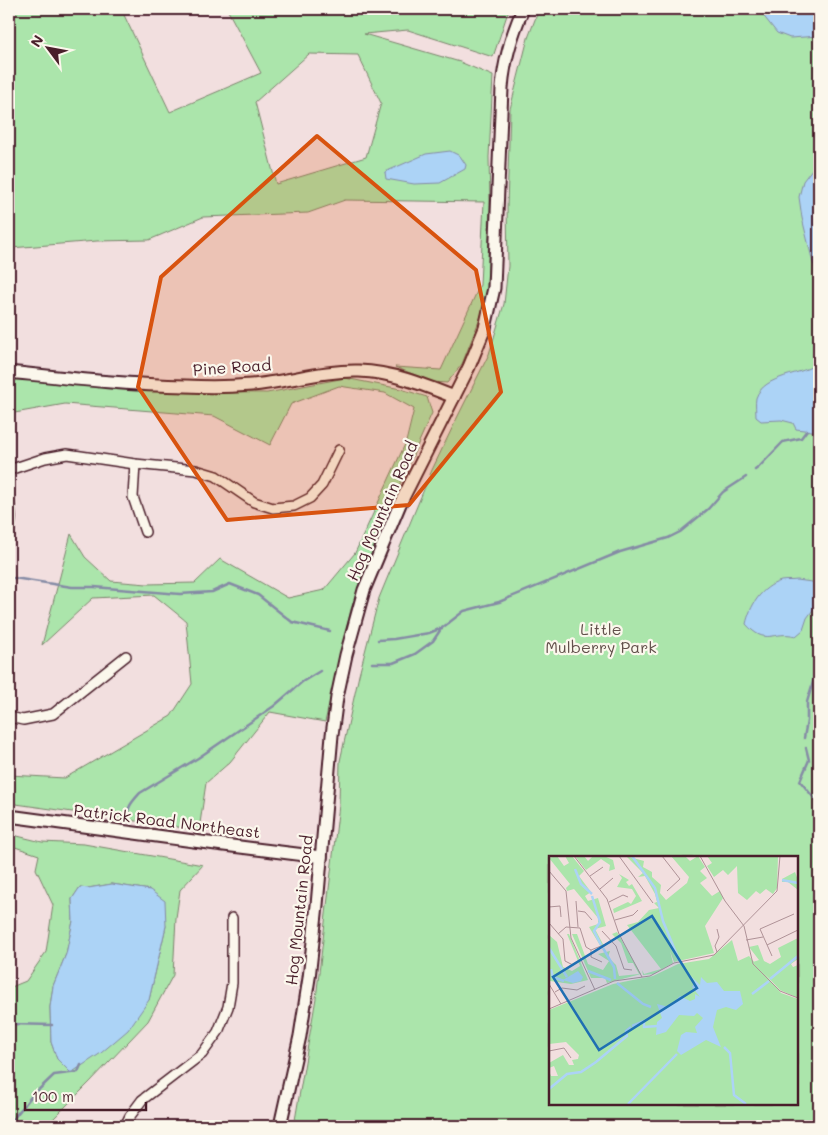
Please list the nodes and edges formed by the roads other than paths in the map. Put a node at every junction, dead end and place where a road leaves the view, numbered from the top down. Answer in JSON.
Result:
{"nodes":[{"id":1,"x":523,"y":9,"type":"edge"},
{"id":2,"x":9,"y":372,"type":"edge"},
{"id":3,"x":454,"y":397,"type":"junction"},
{"id":4,"x":339,"y":450,"type":"dead end"},
{"id":5,"x":136,"y":464,"type":"junction"},
{"id":6,"x":9,"y":470,"type":"edge"},
{"id":7,"x":9,"y":499,"type":"edge"},
{"id":8,"x":9,"y":532,"type":"edge"},
{"id":9,"x":145,"y":532,"type":"dead end"},
{"id":10,"x":126,"y":656,"type":"dead end"},
{"id":11,"x":9,"y":717,"type":"edge"},
{"id":12,"x":9,"y":816,"type":"edge"},
{"id":13,"x":321,"y":856,"type":"junction"},
{"id":14,"x":232,"y":918,"type":"dead end"},
{"id":15,"x":125,"y":1126,"type":"edge"},
{"id":16,"x":280,"y":1126,"type":"edge"}],
"edges":[{"from":1,"to":3,"type":"street","name":"Hog Mountain Road"},
{"from":2,"to":3,"type":"street","name":"Pine Road"},
{"from":3,"to":13,"type":"street","name":"Hog Mountain Road"},
{"from":4,"to":5,"type":"street"},
{"from":5,"to":6,"type":"street"},
{"from":5,"to":9,"type":"street"},
{"from":7,"to":8,"type":"street"},
{"from":10,"to":11,"type":"street"},
{"from":12,"to":13,"type":"street","name":"Patrick Road Northeast"},
{"from":13,"to":16,"type":"street","name":"Hog Mountain Road"},
{"from":14,"to":15,"type":"street"}]}
